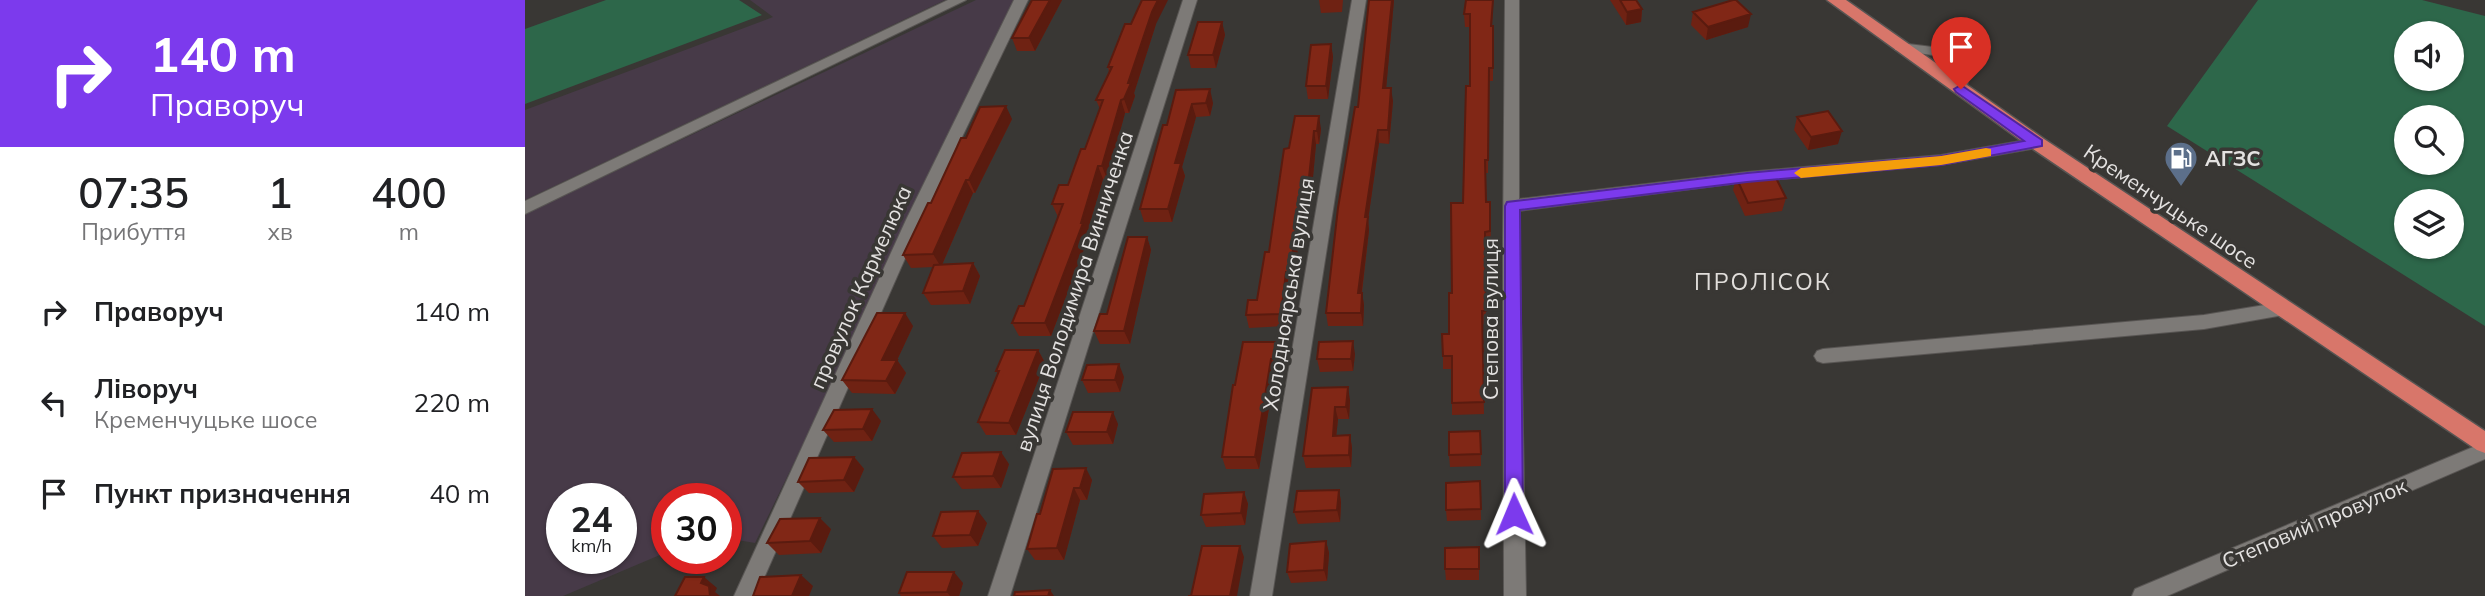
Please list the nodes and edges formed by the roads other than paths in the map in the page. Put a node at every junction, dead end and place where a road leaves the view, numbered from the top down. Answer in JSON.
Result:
{"nodes":[{"id":1,"x":959,"y":0,"type":"edge"},
{"id":2,"x":1021,"y":0,"type":"edge"},
{"id":3,"x":1189,"y":0,"type":"edge"},
{"id":4,"x":1359,"y":0,"type":"edge"},
{"id":5,"x":1512,"y":0,"type":"edge"},
{"id":6,"x":1835,"y":0,"type":"edge"},
{"id":7,"x":2037,"y":143,"type":"junction"},
{"id":8,"x":1512,"y":206,"type":"junction"},
{"id":9,"x":525,"y":208,"type":"edge"},
{"id":10,"x":2283,"y":309,"type":"junction"},
{"id":11,"x":1823,"y":356,"type":"dead end"},
{"id":12,"x":2485,"y":443,"type":"edge"},
{"id":13,"x":2485,"y":450,"type":"edge"},
{"id":14,"x":745,"y":596,"type":"edge"},
{"id":15,"x":999,"y":596,"type":"edge"},
{"id":16,"x":1261,"y":596,"type":"edge"},
{"id":17,"x":1515,"y":596,"type":"edge"},
{"id":18,"x":2143,"y":596,"type":"edge"}],
"edges":[{"from":1,"to":9,"type":"street"},
{"from":2,"to":14,"type":"street","name":"провулок Кармелюка"},
{"from":3,"to":15,"type":"street","name":"вулиця Володимира Винниченка"},
{"from":4,"to":16,"type":"street","name":"Холодноярська вулиця"},
{"from":5,"to":8,"type":"street","name":"Степова вулиця"},
{"from":6,"to":7,"type":"highway","name":"Кременчуцьке шосе"},
{"from":7,"to":8,"type":"street"},
{"from":7,"to":10,"type":"highway","name":"Кременчуцьке шосе"},
{"from":8,"to":17,"type":"street","name":"Степова вулиця"},
{"from":10,"to":11,"type":"street"},
{"from":10,"to":12,"type":"highway","name":"Кременчуцьке шосе"},
{"from":13,"to":18,"type":"street","name":"Степовий провулок"}]}
